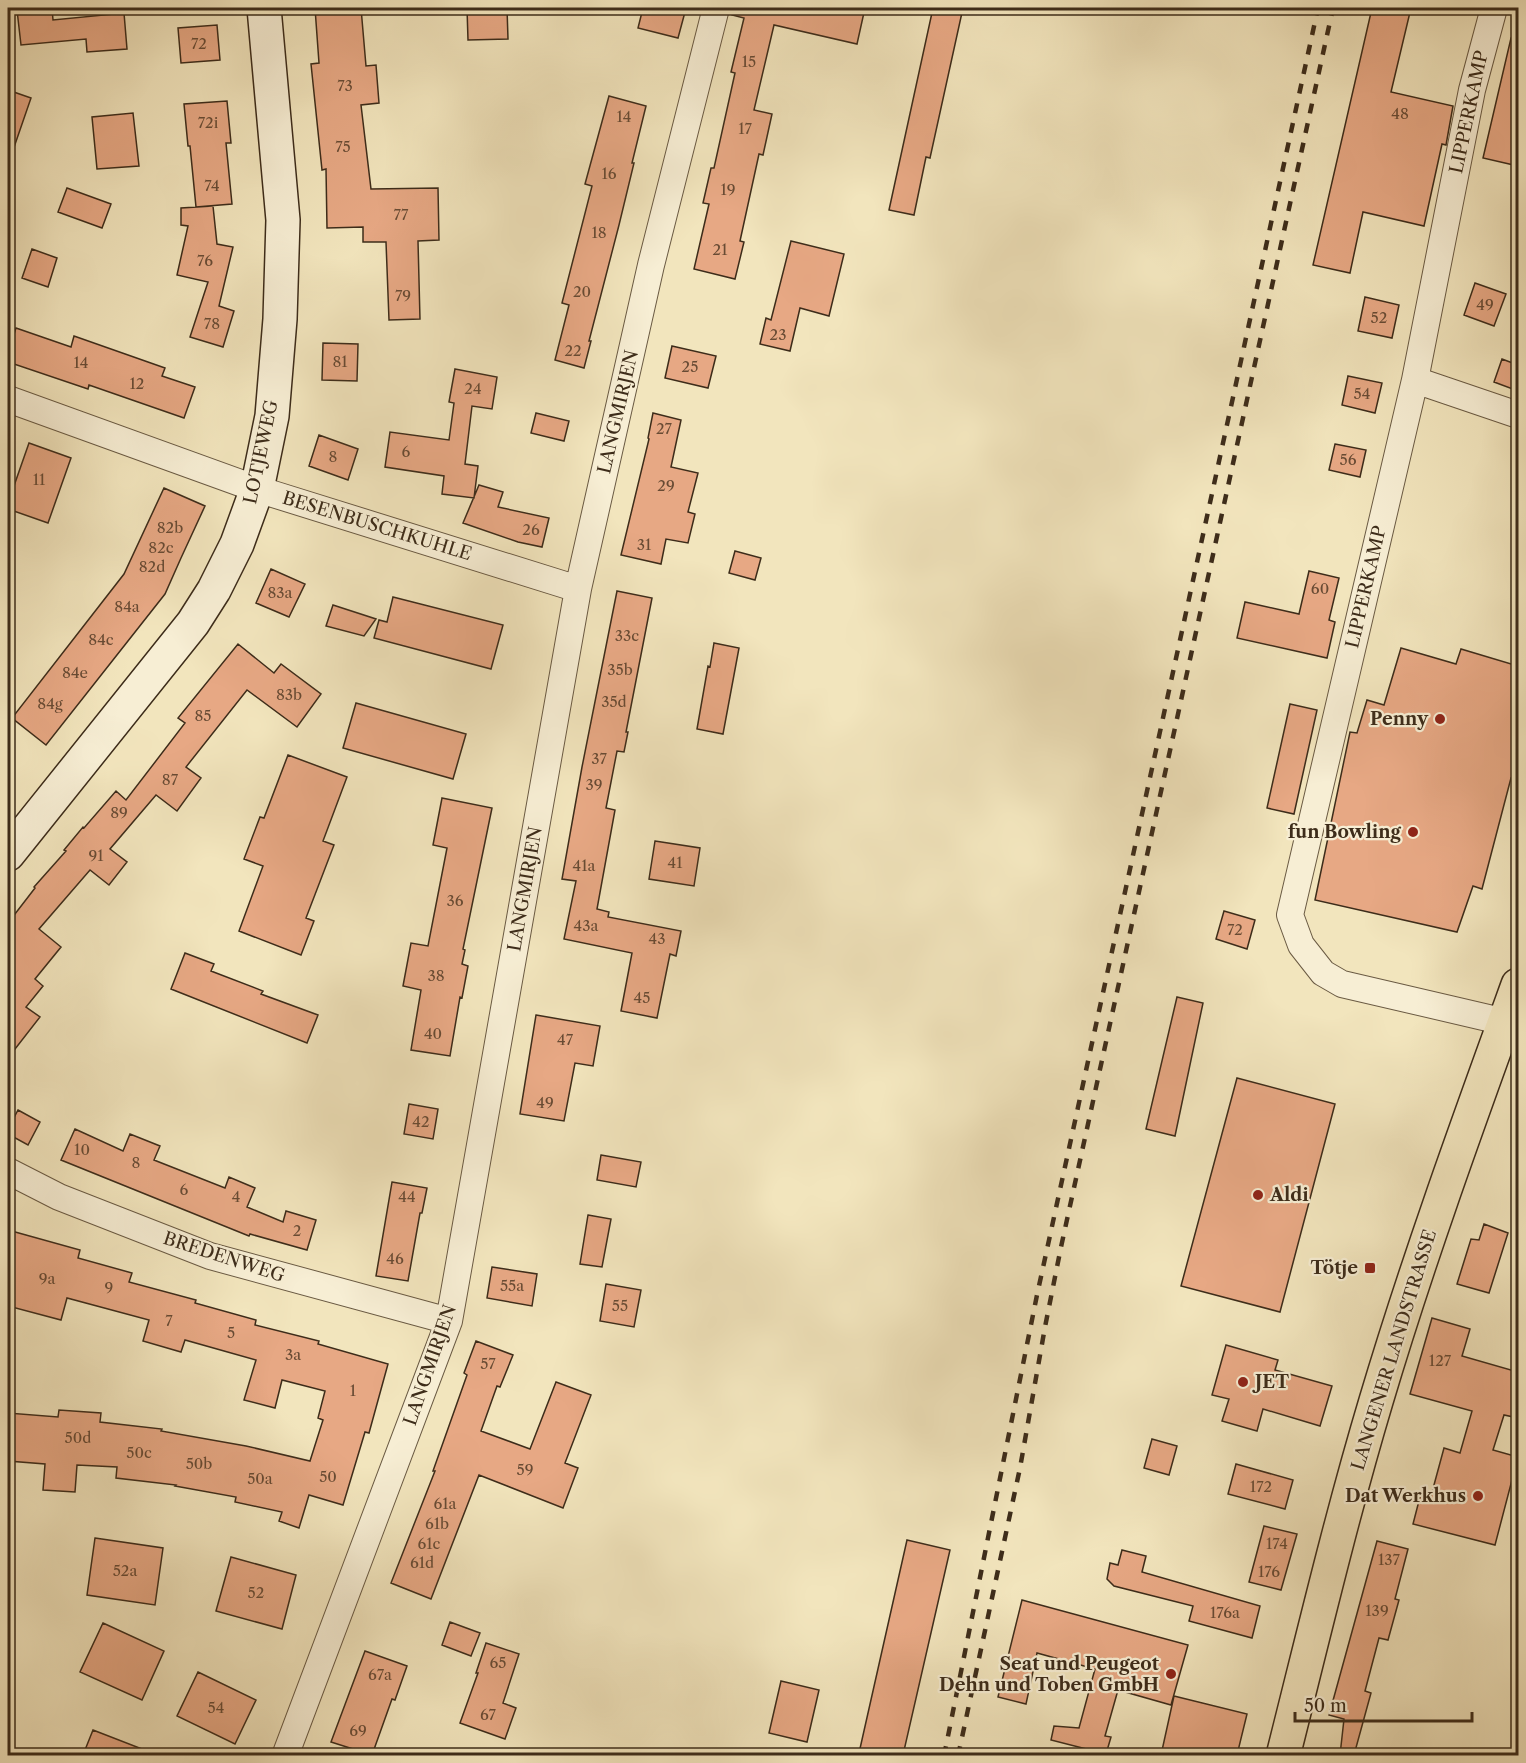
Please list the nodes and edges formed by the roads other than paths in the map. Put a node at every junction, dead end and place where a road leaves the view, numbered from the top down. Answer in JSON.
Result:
{"nodes":[{"id":1,"x":264,"y":8,"type":"edge"},
{"id":2,"x":716,"y":8,"type":"edge"},
{"id":3,"x":1494,"y":8,"type":"edge"},
{"id":4,"x":1415,"y":380,"type":"junction"},
{"id":5,"x":8,"y":399,"type":"edge"},
{"id":6,"x":1518,"y":416,"type":"edge"},
{"id":7,"x":257,"y":489,"type":"junction"},
{"id":8,"x":578,"y":589,"type":"junction"},
{"id":9,"x":8,"y":854,"type":"edge"},
{"id":10,"x":1518,"y":985,"type":"edge"},
{"id":11,"x":1512,"y":1023,"type":"edge"},
{"id":12,"x":8,"y":1171,"type":"edge"},
{"id":13,"x":449,"y":1321,"type":"junction"},
{"id":14,"x":285,"y":1755,"type":"edge"},
{"id":15,"x":1283,"y":1755,"type":"edge"}],
"edges":[{"from":1,"to":7,"type":"street","name":"LOTJEWEG"},
{"from":2,"to":8,"type":"street","name":"LANGMIRJEN"},
{"from":3,"to":4,"type":"street","name":"LIPPERKAMP"},
{"from":4,"to":6,"type":"street"},
{"from":4,"to":11,"type":"street","name":"LIPPERKAMP"},
{"from":5,"to":7,"type":"street","name":"BESENBUSCHKUHLE"},
{"from":7,"to":8,"type":"street","name":"BESENBUSCHKUHLE"},
{"from":7,"to":9,"type":"street","name":"LOTJEWEG"},
{"from":8,"to":13,"type":"street","name":"LANGMIRJEN"},
{"from":10,"to":11,"type":"main road","name":"LANGENER LANDSTRASSE"},
{"from":11,"to":15,"type":"main road","name":"LANGENER LANDSTRASSE"},
{"from":12,"to":13,"type":"street","name":"BREDENWEG"},
{"from":13,"to":14,"type":"street","name":"LANGMIRJEN"}]}
